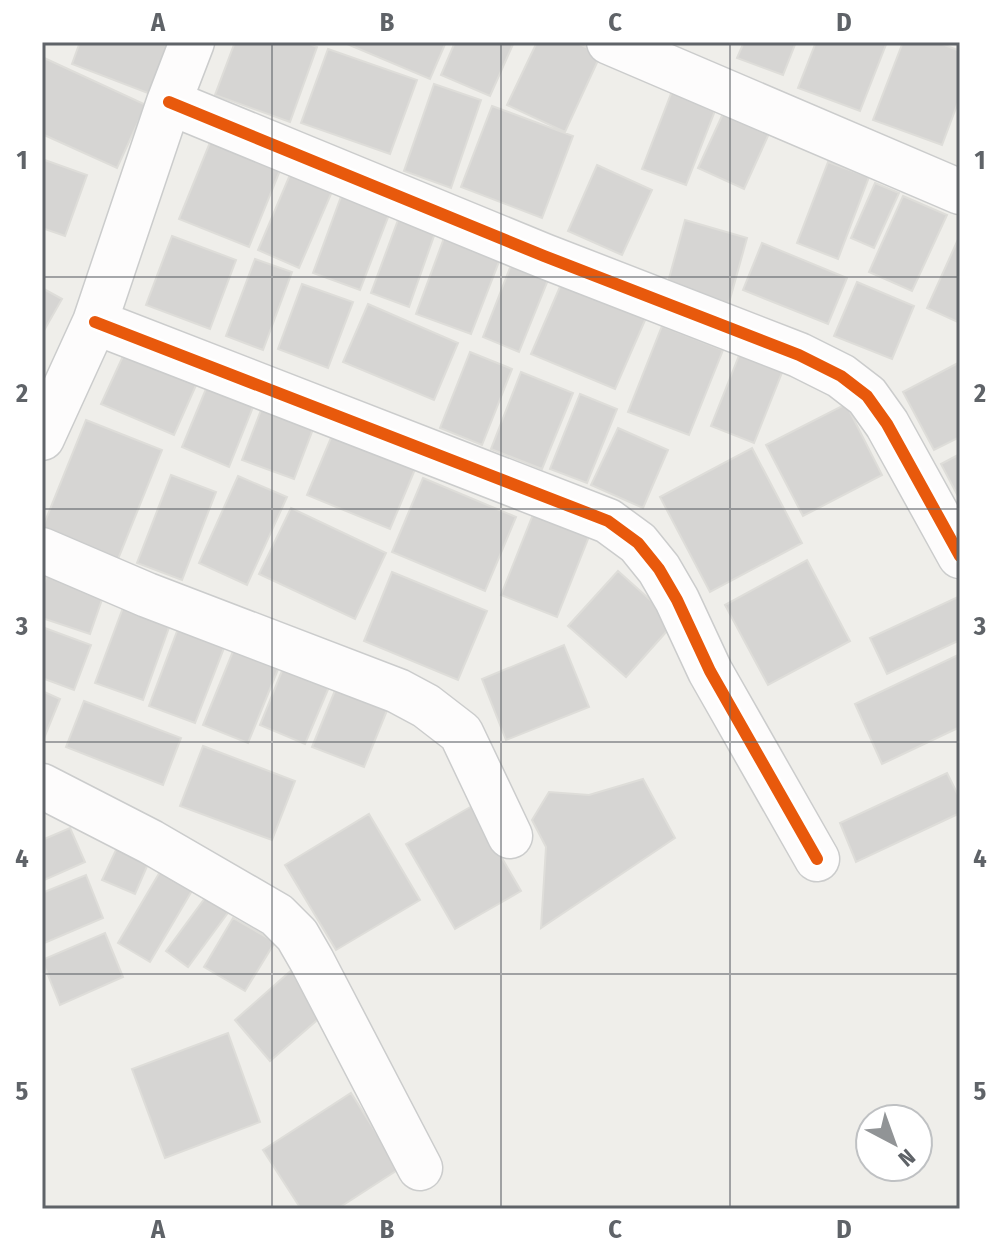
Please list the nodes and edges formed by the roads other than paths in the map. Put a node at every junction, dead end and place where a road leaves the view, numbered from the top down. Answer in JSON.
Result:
{"nodes":[{"id":1,"x":192,"y":42,"type":"edge"},
{"id":2,"x":609,"y":42,"type":"edge"},
{"id":3,"x":169,"y":102,"type":"junction"},
{"id":4,"x":960,"y":192,"type":"edge"},
{"id":5,"x":95,"y":322,"type":"junction"},
{"id":6,"x":42,"y":438,"type":"edge"},
{"id":7,"x":42,"y":550,"type":"edge"},
{"id":8,"x":960,"y":556,"type":"edge"},
{"id":9,"x":42,"y":786,"type":"edge"},
{"id":10,"x":510,"y":836,"type":"dead end"},
{"id":11,"x":817,"y":859,"type":"dead end"},
{"id":12,"x":420,"y":1168,"type":"dead end"}],
"edges":[{"from":1,"to":3,"type":"street"},
{"from":2,"to":4,"type":"street"},
{"from":3,"to":5,"type":"street"},
{"from":3,"to":8,"type":"street"},
{"from":5,"to":6,"type":"street"},
{"from":5,"to":11,"type":"street"},
{"from":7,"to":10,"type":"street"},
{"from":9,"to":12,"type":"street"}]}
